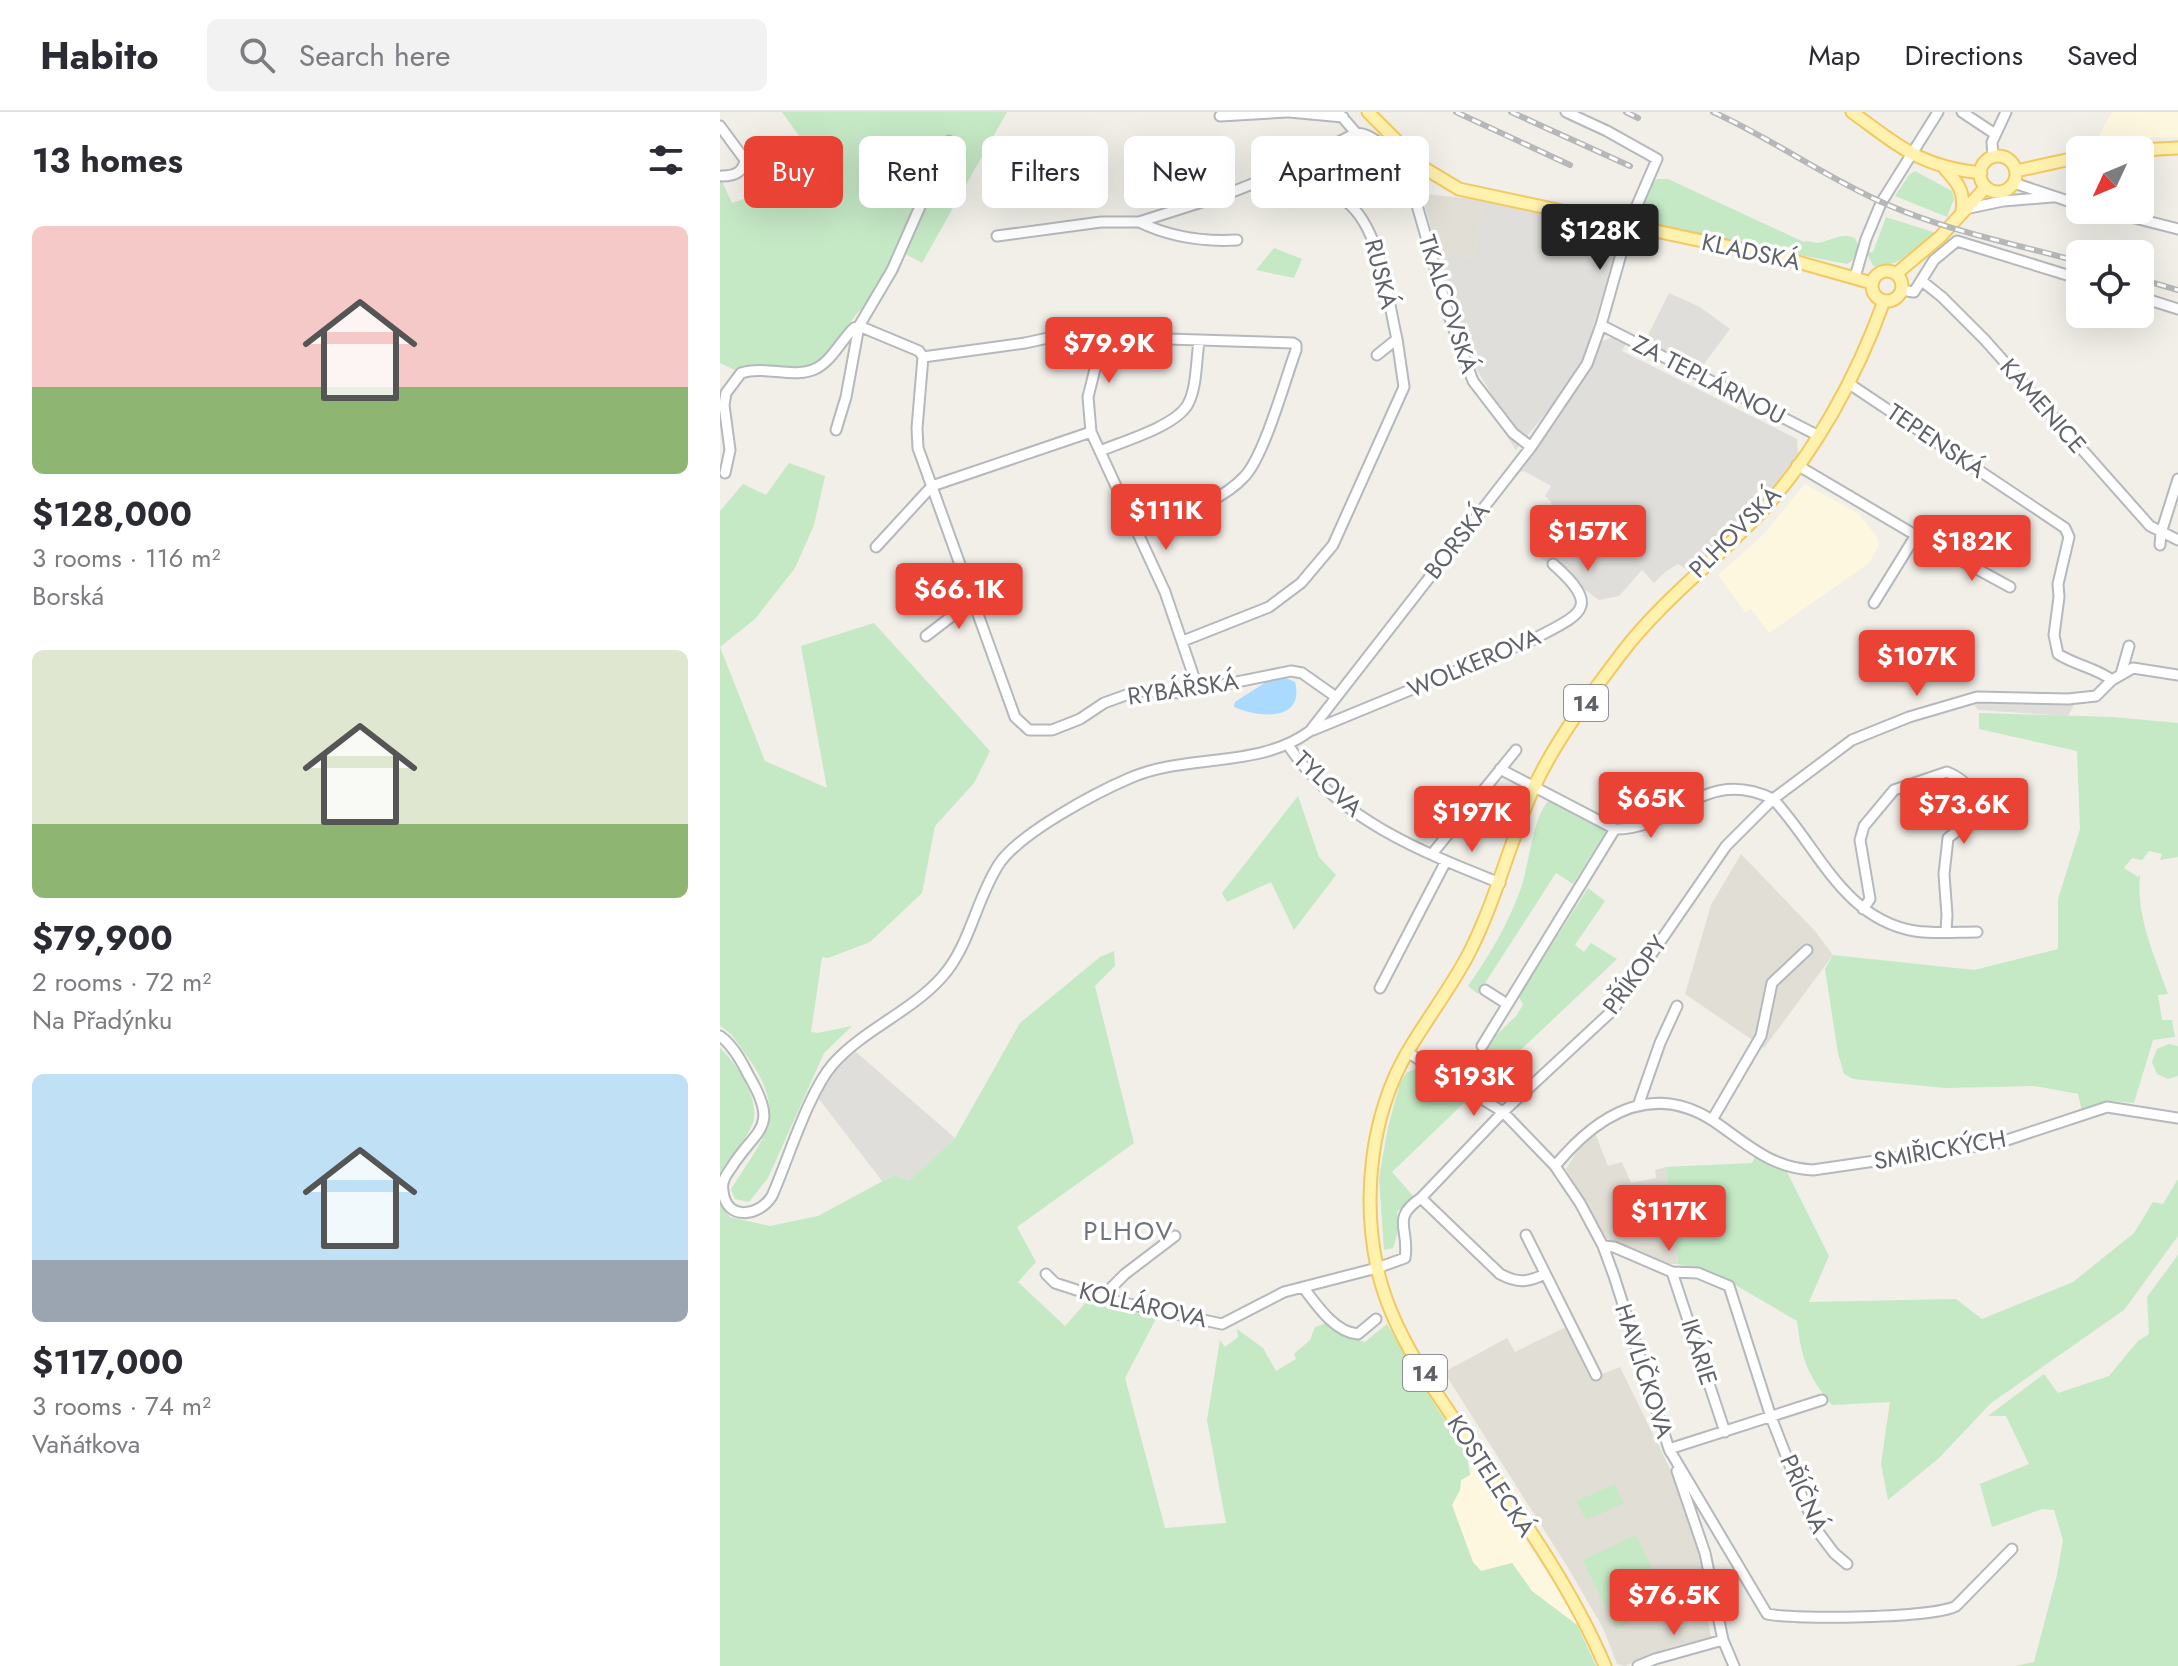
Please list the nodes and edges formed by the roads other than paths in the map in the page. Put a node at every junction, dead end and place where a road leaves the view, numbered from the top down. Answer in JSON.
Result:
{"nodes":[{"id":1,"x":1288,"y":112,"type":"edge"},
{"id":2,"x":1368,"y":112,"type":"edge"},
{"id":3,"x":1566,"y":112,"type":"edge"},
{"id":4,"x":1852,"y":112,"type":"edge"},
{"id":5,"x":1938,"y":112,"type":"edge"},
{"id":6,"x":1962,"y":112,"type":"edge"},
{"id":7,"x":2006,"y":112,"type":"edge"},
{"id":8,"x":1340,"y":114,"type":"edge"},
{"id":9,"x":1220,"y":116,"type":"dead end"},
{"id":10,"x":720,"y":126,"type":"edge"},
{"id":11,"x":1356,"y":133,"type":"junction"},
{"id":12,"x":1995,"y":134,"type":"junction"},
{"id":13,"x":1350,"y":136,"type":"edge"},
{"id":14,"x":1368,"y":136,"type":"edge"},
{"id":15,"x":1392,"y":136,"type":"edge"},
{"id":16,"x":2178,"y":148,"type":"edge"},
{"id":17,"x":2154,"y":149,"type":"edge"},
{"id":18,"x":1910,"y":154,"type":"junction"},
{"id":19,"x":1993,"y":157,"type":"junction"},
{"id":20,"x":744,"y":159,"type":"edge"},
{"id":21,"x":2066,"y":161,"type":"edge"},
{"id":22,"x":744,"y":164,"type":"edge"},
{"id":23,"x":1945,"y":169,"type":"junction"},
{"id":24,"x":1429,"y":172,"type":"edge"},
{"id":25,"x":1981,"y":173,"type":"junction"},
{"id":26,"x":722,"y":176,"type":"dead end"},
{"id":27,"x":2015,"y":177,"type":"junction"},
{"id":28,"x":1251,"y":184,"type":"edge"},
{"id":29,"x":1986,"y":187,"type":"junction"},
{"id":30,"x":2052,"y":197,"type":"junction"},
{"id":31,"x":2066,"y":200,"type":"edge"},
{"id":32,"x":919,"y":208,"type":"edge"},
{"id":33,"x":1352,"y":208,"type":"edge"},
{"id":34,"x":1418,"y":208,"type":"edge"},
{"id":35,"x":1962,"y":210,"type":"junction"},
{"id":36,"x":1139,"y":222,"type":"junction"},
{"id":37,"x":1630,"y":223,"type":"junction"},
{"id":38,"x":2154,"y":223,"type":"edge"},
{"id":39,"x":2178,"y":229,"type":"edge"},
{"id":40,"x":997,"y":236,"type":"dead end"},
{"id":41,"x":1237,"y":240,"type":"dead end"},
{"id":42,"x":1897,"y":273,"type":"junction"},
{"id":43,"x":2066,"y":275,"type":"edge"},
{"id":44,"x":1855,"y":277,"type":"junction"},
{"id":45,"x":1872,"y":283,"type":"junction"},
{"id":46,"x":1920,"y":283,"type":"junction"},
{"id":47,"x":1901,"y":290,"type":"junction"},
{"id":48,"x":1884,"y":301,"type":"junction"},
{"id":49,"x":2154,"y":301,"type":"edge"},
{"id":50,"x":2178,"y":309,"type":"edge"},
{"id":51,"x":1601,"y":325,"type":"junction"},
{"id":52,"x":859,"y":326,"type":"junction"},
{"id":53,"x":1103,"y":337,"type":"junction"},
{"id":54,"x":1397,"y":339,"type":"junction"},
{"id":55,"x":1199,"y":342,"type":"junction"},
{"id":56,"x":1377,"y":355,"type":"dead end"},
{"id":57,"x":923,"y":357,"type":"junction"},
{"id":58,"x":1848,"y":383,"type":"junction"},
{"id":59,"x":836,"y":430,"type":"dead end"},
{"id":60,"x":1091,"y":432,"type":"junction"},
{"id":61,"x":1817,"y":435,"type":"junction"},
{"id":62,"x":1531,"y":447,"type":"junction"},
{"id":63,"x":1100,"y":451,"type":"junction"},
{"id":64,"x":1797,"y":465,"type":"junction"},
{"id":65,"x":725,"y":473,"type":"dead end"},
{"id":66,"x":2178,"y":479,"type":"edge"},
{"id":67,"x":932,"y":486,"type":"junction"},
{"id":68,"x":1138,"y":531,"type":"junction"},
{"id":69,"x":2161,"y":533,"type":"junction"},
{"id":70,"x":1916,"y":535,"type":"junction"},
{"id":71,"x":2178,"y":540,"type":"edge"},
{"id":72,"x":2160,"y":545,"type":"dead end"},
{"id":73,"x":876,"y":547,"type":"dead end"},
{"id":74,"x":1553,"y":564,"type":"dead end"},
{"id":75,"x":2010,"y":587,"type":"dead end"},
{"id":76,"x":973,"y":600,"type":"junction"},
{"id":77,"x":1874,"y":603,"type":"dead end"},
{"id":78,"x":926,"y":636,"type":"dead end"},
{"id":79,"x":1183,"y":641,"type":"junction"},
{"id":80,"x":2129,"y":646,"type":"dead end"},
{"id":81,"x":2178,"y":675,"type":"edge"},
{"id":82,"x":2117,"y":677,"type":"junction"},
{"id":83,"x":1198,"y":689,"type":"junction"},
{"id":84,"x":1336,"y":697,"type":"junction"},
{"id":85,"x":1310,"y":731,"type":"junction"},
{"id":86,"x":1288,"y":745,"type":"junction"},
{"id":87,"x":1516,"y":750,"type":"dead end"},
{"id":88,"x":1500,"y":769,"type":"junction"},
{"id":89,"x":1534,"y":786,"type":"junction"},
{"id":90,"x":1773,"y":799,"type":"junction"},
{"id":91,"x":1615,"y":829,"type":"junction"},
{"id":92,"x":1432,"y":854,"type":"junction"},
{"id":93,"x":1446,"y":861,"type":"junction"},
{"id":94,"x":1500,"y":883,"type":"junction"},
{"id":95,"x":1863,"y":909,"type":"junction"},
{"id":96,"x":1946,"y":931,"type":"junction"},
{"id":97,"x":1977,"y":932,"type":"dead end"},
{"id":98,"x":1807,"y":950,"type":"dead end"},
{"id":99,"x":1380,"y":988,"type":"dead end"},
{"id":100,"x":1485,"y":990,"type":"dead end"},
{"id":101,"x":1507,"y":1004,"type":"junction"},
{"id":102,"x":1677,"y":1006,"type":"dead end"},
{"id":103,"x":720,"y":1036,"type":"edge"},
{"id":104,"x":1482,"y":1046,"type":"dead end"},
{"id":105,"x":1407,"y":1052,"type":"junction"},
{"id":106,"x":1639,"y":1103,"type":"junction"},
{"id":107,"x":1503,"y":1112,"type":"junction"},
{"id":108,"x":2178,"y":1118,"type":"edge"},
{"id":109,"x":1712,"y":1120,"type":"junction"},
{"id":110,"x":1555,"y":1166,"type":"junction"},
{"id":111,"x":1421,"y":1198,"type":"junction"},
{"id":112,"x":1526,"y":1235,"type":"dead end"},
{"id":113,"x":1175,"y":1236,"type":"dead end"},
{"id":114,"x":1603,"y":1246,"type":"junction"},
{"id":115,"x":1377,"y":1268,"type":"junction"},
{"id":116,"x":1672,"y":1272,"type":"junction"},
{"id":117,"x":1046,"y":1274,"type":"dead end"},
{"id":118,"x":1545,"y":1274,"type":"junction"},
{"id":119,"x":1303,"y":1287,"type":"junction"},
{"id":120,"x":1101,"y":1298,"type":"junction"},
{"id":121,"x":1376,"y":1319,"type":"dead end"},
{"id":122,"x":1596,"y":1375,"type":"dead end"},
{"id":123,"x":1822,"y":1400,"type":"dead end"},
{"id":124,"x":1771,"y":1417,"type":"junction"},
{"id":125,"x":1725,"y":1432,"type":"junction"},
{"id":126,"x":1669,"y":1449,"type":"junction"},
{"id":127,"x":2012,"y":1549,"type":"dead end"},
{"id":128,"x":1847,"y":1564,"type":"dead end"},
{"id":129,"x":1723,"y":1640,"type":"junction"},
{"id":130,"x":1605,"y":1666,"type":"edge"},
{"id":131,"x":1638,"y":1666,"type":"edge"},
{"id":132,"x":1734,"y":1666,"type":"edge"}],
"edges":[{"from":1,"to":8,"type":"street"},
{"from":1,"to":9,"type":"street"},
{"from":2,"to":15,"type":"main road","name":"KLADSKÁ"},
{"from":3,"to":37,"type":"street","name":"BORSKÁ"},
{"from":4,"to":18,"type":"main road"},
{"from":5,"to":18,"type":"street"},
{"from":6,"to":12,"type":"street"},
{"from":7,"to":12,"type":"street"},
{"from":8,"to":11,"type":"street","name":"TKALCOVSKÁ"},
{"from":10,"to":20,"type":"street"},
{"from":11,"to":13,"type":"street"},
{"from":11,"to":14,"type":"street","name":"TKALCOVSKÁ"},
{"from":12,"to":19,"type":"street"},
{"from":16,"to":17,"type":"main road"},
{"from":18,"to":23,"type":"main road"},
{"from":18,"to":44,"type":"street"},
{"from":19,"to":25,"type":"main road"},
{"from":19,"to":27,"type":"main road"},
{"from":21,"to":27,"type":"main road"},
{"from":22,"to":26,"type":"street"},
{"from":23,"to":25,"type":"main road"},
{"from":23,"to":35,"type":"main road"},
{"from":24,"to":37,"type":"main road","name":"KLADSKÁ"},
{"from":25,"to":29,"type":"main road"},
{"from":27,"to":29,"type":"main road"},
{"from":27,"to":30,"type":"street"},
{"from":28,"to":36,"type":"street"},
{"from":29,"to":35,"type":"main road"},
{"from":30,"to":31,"type":"street"},
{"from":30,"to":35,"type":"street"},
{"from":32,"to":52,"type":"street"},
{"from":33,"to":54,"type":"street","name":"RUSKÁ"},
{"from":34,"to":62,"type":"street","name":"TKALCOVSKÁ"},
{"from":35,"to":42,"type":"main road"},
{"from":36,"to":40,"type":"street"},
{"from":36,"to":41,"type":"street"},
{"from":37,"to":44,"type":"main road","name":"KLADSKÁ"},
{"from":37,"to":51,"type":"street","name":"BORSKÁ"},
{"from":38,"to":39,"type":"street"},
{"from":42,"to":45,"type":"main road"},
{"from":42,"to":47,"type":"main road"},
{"from":43,"to":46,"type":"street"},
{"from":44,"to":45,"type":"main road","name":"KLADSKÁ"},
{"from":45,"to":48,"type":"main road"},
{"from":46,"to":47,"type":"street"},
{"from":46,"to":69,"type":"street","name":"KAMENICE"},
{"from":47,"to":48,"type":"main road"},
{"from":48,"to":58,"type":"main road","name":"PLHOVSKÁ","number":"14"},
{"from":49,"to":50,"type":"street"},
{"from":51,"to":61,"type":"street","name":"ZA TEPLÁRNOU"},
{"from":51,"to":62,"type":"street","name":"BORSKÁ"},
{"from":52,"to":57,"type":"street"},
{"from":52,"to":59,"type":"street"},
{"from":52,"to":65,"type":"street"},
{"from":53,"to":55,"type":"street"},
{"from":53,"to":57,"type":"street"},
{"from":53,"to":60,"type":"street"},
{"from":54,"to":56,"type":"street","name":"RUSKÁ"},
{"from":54,"to":79,"type":"street","name":"RUSKÁ"},
{"from":55,"to":63,"type":"street"},
{"from":55,"to":68,"type":"street"},
{"from":57,"to":67,"type":"street","name":"RYBÁŘSKÁ"},
{"from":58,"to":61,"type":"main road","name":"PLHOVSKÁ","number":"14"},
{"from":58,"to":82,"type":"street","name":"TEPENSKÁ"},
{"from":60,"to":63,"type":"street"},
{"from":60,"to":67,"type":"street"},
{"from":61,"to":64,"type":"main road","name":"PLHOVSKÁ","number":"14"},
{"from":62,"to":84,"type":"street","name":"BORSKÁ"},
{"from":63,"to":68,"type":"street"},
{"from":64,"to":70,"type":"street"},
{"from":64,"to":89,"type":"main road","name":"PLHOVSKÁ","number":"14"},
{"from":66,"to":69,"type":"street"},
{"from":67,"to":73,"type":"street"},
{"from":67,"to":76,"type":"street","name":"RYBÁŘSKÁ"},
{"from":68,"to":79,"type":"street"},
{"from":69,"to":71,"type":"street"},
{"from":69,"to":72,"type":"street"},
{"from":70,"to":75,"type":"street"},
{"from":70,"to":77,"type":"street"},
{"from":74,"to":85,"type":"street","name":"WOLKEROVA"},
{"from":76,"to":78,"type":"street"},
{"from":76,"to":83,"type":"street","name":"RYBÁŘSKÁ"},
{"from":79,"to":83,"type":"street"},
{"from":80,"to":82,"type":"street"},
{"from":81,"to":82,"type":"street"},
{"from":82,"to":90,"type":"street"},
{"from":83,"to":84,"type":"street","name":"RYBÁŘSKÁ"},
{"from":84,"to":85,"type":"street","name":"BORSKÁ"},
{"from":85,"to":86,"type":"street","name":"BORSKÁ"},
{"from":86,"to":92,"type":"street","name":"TYLOVA"},
{"from":86,"to":103,"type":"street"},
{"from":87,"to":88,"type":"street"},
{"from":88,"to":89,"type":"street"},
{"from":88,"to":92,"type":"street"},
{"from":89,"to":91,"type":"street"},
{"from":89,"to":94,"type":"main road","number":"14"},
{"from":90,"to":91,"type":"street"},
{"from":90,"to":95,"type":"street"},
{"from":90,"to":107,"type":"street","name":"PŘÍKOPY"},
{"from":91,"to":101,"type":"street"},
{"from":92,"to":93,"type":"street","name":"TYLOVA"},
{"from":93,"to":94,"type":"street","name":"TYLOVA"},
{"from":93,"to":99,"type":"street"},
{"from":94,"to":105,"type":"main road","name":"KOSTELECKÁ","number":"14"},
{"from":95,"to":96,"type":"street"},
{"from":95,"to":96,"type":"street"},
{"from":96,"to":97,"type":"street"},
{"from":98,"to":109,"type":"street"},
{"from":100,"to":101,"type":"street"},
{"from":101,"to":104,"type":"street"},
{"from":102,"to":106,"type":"street"},
{"from":105,"to":107,"type":"street","name":"HAVLÍČKOVA"},
{"from":105,"to":115,"type":"main road","name":"KOSTELECKÁ","number":"14"},
{"from":106,"to":109,"type":"street","name":"SMIŘICKÝCH"},
{"from":106,"to":110,"type":"street"},
{"from":107,"to":110,"type":"street","name":"HAVLÍČKOVA"},
{"from":107,"to":111,"type":"street","name":"PŘÍKOPY"},
{"from":108,"to":109,"type":"street","name":"SMIŘICKÝCH"},
{"from":110,"to":114,"type":"street","name":"HAVLÍČKOVA"},
{"from":111,"to":115,"type":"street","name":"PŘÍKOPY"},
{"from":111,"to":118,"type":"street"},
{"from":112,"to":118,"type":"street"},
{"from":113,"to":120,"type":"street"},
{"from":114,"to":116,"type":"street"},
{"from":114,"to":126,"type":"street","name":"HAVLÍČKOVA"},
{"from":115,"to":119,"type":"street","name":"KOLLÁROVA"},
{"from":115,"to":130,"type":"main road","name":"KOSTELECKÁ","number":"14"},
{"from":116,"to":124,"type":"street","name":"PŘÍČNÁ"},
{"from":116,"to":125,"type":"street","name":"IKÁRIE"},
{"from":117,"to":120,"type":"street","name":"KOLLÁROVA"},
{"from":118,"to":122,"type":"street"},
{"from":119,"to":120,"type":"street","name":"KOLLÁROVA"},
{"from":119,"to":121,"type":"street"},
{"from":123,"to":124,"type":"street"},
{"from":124,"to":125,"type":"street"},
{"from":124,"to":128,"type":"street","name":"PŘÍČNÁ"},
{"from":125,"to":126,"type":"street"},
{"from":126,"to":127,"type":"street","name":"HAVLÍČKOVA"},
{"from":126,"to":129,"type":"street"},
{"from":129,"to":131,"type":"street"},
{"from":129,"to":132,"type":"street"}]}
